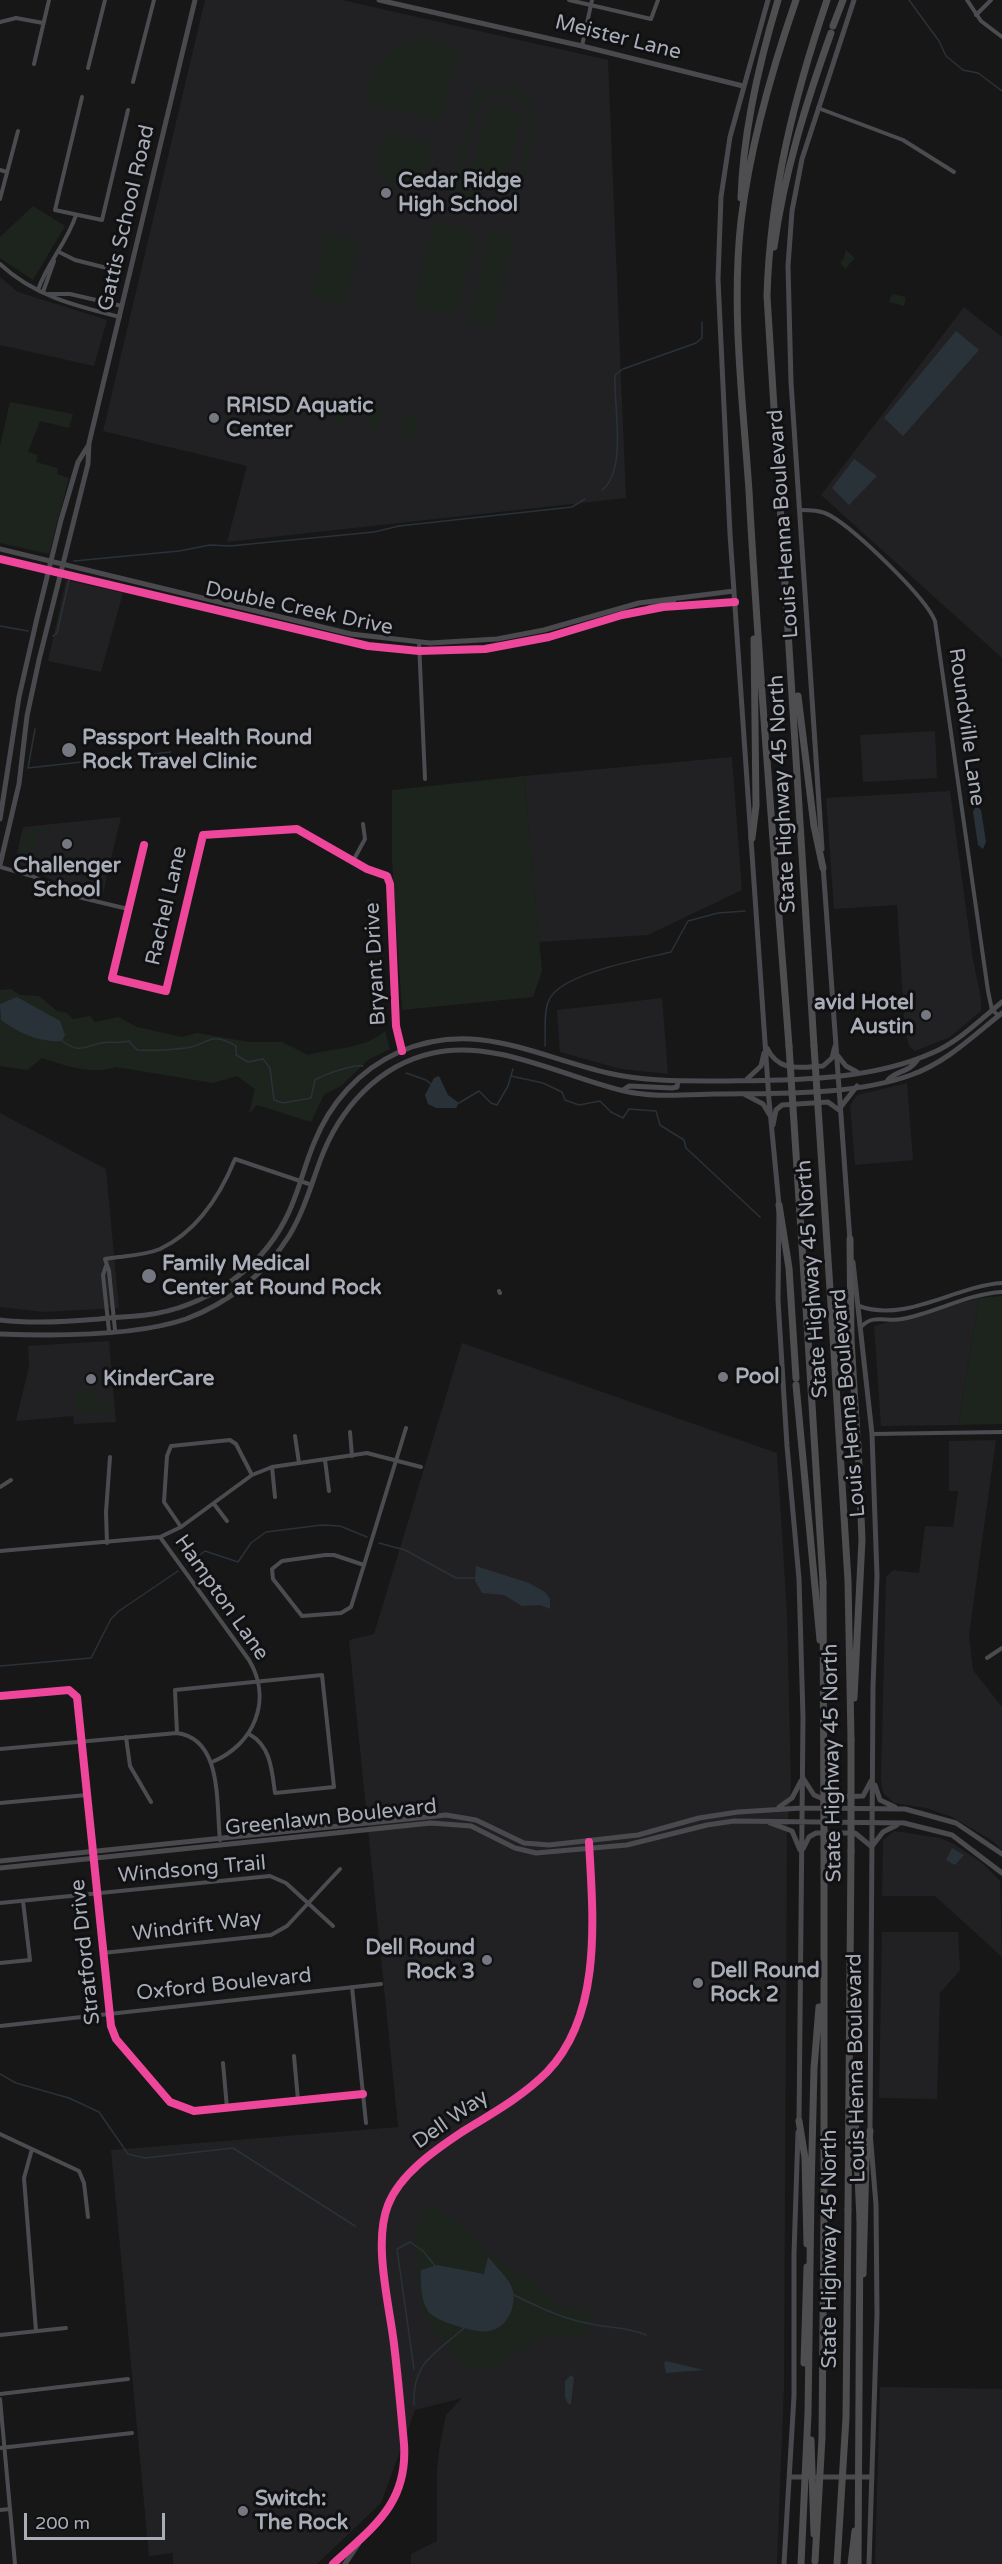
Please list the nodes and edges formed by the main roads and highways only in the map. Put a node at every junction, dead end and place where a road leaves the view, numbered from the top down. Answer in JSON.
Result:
{"nodes":[{"id":1,"x":195,"y":0,"type":"edge"},
{"id":2,"x":379,"y":0,"type":"edge"},
{"id":3,"x":768,"y":0,"type":"edge"},
{"id":4,"x":778,"y":0,"type":"edge"},
{"id":5,"x":796,"y":0,"type":"edge"},
{"id":6,"x":827,"y":0,"type":"edge"},
{"id":7,"x":843,"y":0,"type":"edge"},
{"id":8,"x":854,"y":0,"type":"edge"},
{"id":9,"x":401,"y":3,"type":"edge"},
{"id":10,"x":743,"y":86,"type":"junction"},
{"id":11,"x":741,"y":221,"type":"junction"},
{"id":12,"x":768,"y":267,"type":"junction"},
{"id":13,"x":89,"y":443,"type":"junction"},
{"id":14,"x":0,"y":549,"type":"edge"},
{"id":15,"x":0,"y":559,"type":"edge"},
{"id":16,"x":51,"y":562,"type":"junction"},
{"id":17,"x":62,"y":564,"type":"junction"},
{"id":18,"x":49,"y":570,"type":"junction"},
{"id":19,"x":60,"y":573,"type":"junction"},
{"id":20,"x":734,"y":591,"type":"junction"},
{"id":21,"x":735,"y":602,"type":"junction"},
{"id":22,"x":755,"y":606,"type":"junction"},
{"id":23,"x":791,"y":643,"type":"junction"},
{"id":24,"x":0,"y":819,"type":"edge"},
{"id":25,"x":752,"y":838,"type":"junction"},
{"id":26,"x":0,"y":866,"type":"edge"},
{"id":27,"x":823,"y":868,"type":"junction"},
{"id":28,"x":1002,"y":1002,"type":"edge"},
{"id":29,"x":1000,"y":1014,"type":"edge"},
{"id":30,"x":836,"y":1041,"type":"junction"},
{"id":31,"x":766,"y":1046,"type":"junction"},
{"id":32,"x":837,"y":1054,"type":"junction"},
{"id":33,"x":919,"y":1059,"type":"junction"},
{"id":34,"x":857,"y":1072,"type":"junction"},
{"id":35,"x":838,"y":1075,"type":"junction"},
{"id":36,"x":745,"y":1080,"type":"junction"},
{"id":37,"x":768,"y":1080,"type":"junction"},
{"id":38,"x":678,"y":1081,"type":"junction"},
{"id":39,"x":887,"y":1081,"type":"junction"},
{"id":40,"x":856,"y":1086,"type":"junction"},
{"id":41,"x":838,"y":1088,"type":"junction"},
{"id":42,"x":622,"y":1091,"type":"junction"},
{"id":43,"x":769,"y":1092,"type":"junction"},
{"id":44,"x":743,"y":1093,"type":"junction"},
{"id":45,"x":839,"y":1110,"type":"junction"},
{"id":46,"x":770,"y":1117,"type":"junction"},
{"id":47,"x":772,"y":1130,"type":"junction"},
{"id":48,"x":778,"y":1205,"type":"junction"},
{"id":49,"x":850,"y":1239,"type":"junction"},
{"id":50,"x":0,"y":1320,"type":"edge"},
{"id":51,"x":0,"y":1334,"type":"edge"},
{"id":52,"x":820,"y":1582,"type":"junction"},
{"id":53,"x":851,"y":1739,"type":"junction"},
{"id":54,"x":802,"y":1776,"type":"junction"},
{"id":55,"x":873,"y":1778,"type":"junction"},
{"id":56,"x":775,"y":1808,"type":"junction"},
{"id":57,"x":802,"y":1808,"type":"junction"},
{"id":58,"x":873,"y":1809,"type":"junction"},
{"id":59,"x":905,"y":1809,"type":"junction"},
{"id":60,"x":721,"y":1814,"type":"junction"},
{"id":61,"x":802,"y":1820,"type":"junction"},
{"id":62,"x":763,"y":1821,"type":"junction"},
{"id":63,"x":872,"y":1821,"type":"junction"},
{"id":64,"x":904,"y":1823,"type":"junction"},
{"id":65,"x":707,"y":1825,"type":"junction"},
{"id":66,"x":589,"y":1842,"type":"junction"},
{"id":67,"x":872,"y":1847,"type":"junction"},
{"id":68,"x":589,"y":1850,"type":"junction"},
{"id":69,"x":801,"y":1854,"type":"junction"},
{"id":70,"x":1002,"y":1854,"type":"edge"},
{"id":71,"x":0,"y":1861,"type":"edge"},
{"id":72,"x":0,"y":1868,"type":"edge"},
{"id":73,"x":1002,"y":1873,"type":"edge"},
{"id":74,"x":823,"y":1980,"type":"junction"},
{"id":75,"x":851,"y":2044,"type":"junction"},
{"id":76,"x":799,"y":2121,"type":"junction"},
{"id":77,"x":870,"y":2131,"type":"junction"},
{"id":78,"x":790,"y":2477,"type":"junction"},
{"id":79,"x":872,"y":2477,"type":"junction"},
{"id":80,"x":366,"y":2533,"type":"junction"},
{"id":81,"x":815,"y":2562,"type":"edge"},
{"id":82,"x":333,"y":2564,"type":"edge"},
{"id":83,"x":345,"y":2564,"type":"edge"},
{"id":84,"x":784,"y":2564,"type":"edge"},
{"id":85,"x":801,"y":2564,"type":"edge"},
{"id":86,"x":837,"y":2564,"type":"edge"},
{"id":87,"x":851,"y":2564,"type":"edge"},
{"id":88,"x":858,"y":2564,"type":"edge"},
{"id":89,"x":869,"y":2564,"type":"edge"}],
"edges":[{"from":1,"to":13,"type":"main road","name":"Gattis School Road"},
{"from":2,"to":9,"type":"main road","name":"Meister Lane"},
{"from":3,"to":10,"type":"main road"},
{"from":4,"to":11,"type":"highway"},
{"from":5,"to":11,"type":"highway","name":"State Highway 45 North"},
{"from":6,"to":12,"type":"highway","name":"State Highway 45 North"},
{"from":7,"to":12,"type":"highway"},
{"from":8,"to":27,"type":"main road","name":"Louis Henna Boulevard"},
{"from":9,"to":10,"type":"main road","name":"Meister Lane"},
{"from":10,"to":20,"type":"main road"},
{"from":11,"to":22,"type":"highway","name":"State Highway 45 North"},
{"from":12,"to":23,"type":"highway","name":"State Highway 45 North"},
{"from":13,"to":16,"type":"main road","name":"Gattis School Road"},
{"from":13,"to":17,"type":"main road","name":"Gattis School Road"},
{"from":14,"to":16,"type":"main road","name":"Double Creek Drive"},
{"from":15,"to":18,"type":"main road","name":"Double Creek Drive"},
{"from":16,"to":17,"type":"main road","name":"Double Creek Drive"},
{"from":16,"to":18,"type":"main road","name":"Gattis School Road"},
{"from":17,"to":19,"type":"main road","name":"Gattis School Road"},
{"from":17,"to":20,"type":"main road","name":"Double Creek Drive"},
{"from":18,"to":19,"type":"main road","name":"Double Creek Drive"},
{"from":18,"to":24,"type":"main road","name":"Gattis School Road"},
{"from":19,"to":21,"type":"main road","name":"Double Creek Drive"},
{"from":19,"to":26,"type":"main road","name":"Gattis School Road"},
{"from":20,"to":21,"type":"main road"},
{"from":21,"to":25,"type":"main road"},
{"from":22,"to":25,"type":"highway"},
{"from":22,"to":52,"type":"highway","name":"State Highway 45 North","bridge":true},
{"from":23,"to":27,"type":"highway"},
{"from":23,"to":53,"type":"highway","name":"State Highway 45 North","bridge":true},
{"from":25,"to":31,"type":"main road"},
{"from":27,"to":30,"type":"main road","name":"Louis Henna Boulevard"},
{"from":28,"to":33,"type":"main road"},
{"from":29,"to":39,"type":"main road"},
{"from":30,"to":31,"type":"main road"},
{"from":30,"to":32,"type":"main road","name":"Louis Henna Boulevard"},
{"from":31,"to":36,"type":"main road"},
{"from":31,"to":37,"type":"main road"},
{"from":32,"to":34,"type":"main road"},
{"from":32,"to":35,"type":"main road","name":"Louis Henna Boulevard"},
{"from":33,"to":34,"type":"main road"},
{"from":33,"to":39,"type":"main road"},
{"from":34,"to":35,"type":"main road"},
{"from":35,"to":37,"type":"main road"},
{"from":35,"to":41,"type":"main road","name":"Louis Henna Boulevard"},
{"from":36,"to":37,"type":"main road"},
{"from":36,"to":38,"type":"main road"},
{"from":37,"to":43,"type":"main road"},
{"from":38,"to":42,"type":"main road"},
{"from":38,"to":50,"type":"main road"},
{"from":39,"to":40,"type":"main road"},
{"from":40,"to":41,"type":"main road"},
{"from":40,"to":45,"type":"main road"},
{"from":41,"to":43,"type":"main road"},
{"from":41,"to":45,"type":"main road","name":"Louis Henna Boulevard"},
{"from":42,"to":44,"type":"main road"},
{"from":42,"to":51,"type":"main road"},
{"from":43,"to":44,"type":"main road"},
{"from":43,"to":46,"type":"main road"},
{"from":44,"to":46,"type":"main road"},
{"from":45,"to":47,"type":"main road"},
{"from":45,"to":49,"type":"main road","name":"Louis Henna Boulevard"},
{"from":46,"to":47,"type":"main road"},
{"from":47,"to":48,"type":"main road"},
{"from":48,"to":52,"type":"highway"},
{"from":48,"to":54,"type":"main road"},
{"from":49,"to":53,"type":"highway"},
{"from":49,"to":55,"type":"main road","name":"Louis Henna Boulevard"},
{"from":52,"to":74,"type":"highway","name":"State Highway 45 North","bridge":true},
{"from":53,"to":75,"type":"highway","name":"State Highway 45 North","bridge":true},
{"from":54,"to":55,"type":"main road"},
{"from":54,"to":56,"type":"main road"},
{"from":54,"to":57,"type":"main road"},
{"from":55,"to":58,"type":"main road","name":"Louis Henna Boulevard"},
{"from":55,"to":59,"type":"main road"},
{"from":56,"to":57,"type":"main road","name":"Greenlawn Boulevard"},
{"from":56,"to":60,"type":"main road","name":"Greenlawn Boulevard"},
{"from":57,"to":58,"type":"main road","name":"Greenlawn Boulevard"},
{"from":57,"to":61,"type":"main road"},
{"from":58,"to":59,"type":"main road","name":"Greenlawn Boulevard"},
{"from":58,"to":63,"type":"main road","name":"Louis Henna Boulevard"},
{"from":59,"to":70,"type":"main road","name":"Greenlawn Boulevard"},
{"from":60,"to":65,"type":"main road"},
{"from":60,"to":66,"type":"main road","name":"Greenlawn Boulevard"},
{"from":61,"to":62,"type":"main road","name":"Greenlawn Boulevard"},
{"from":61,"to":63,"type":"main road","name":"Greenlawn Boulevard"},
{"from":61,"to":69,"type":"main road"},
{"from":62,"to":65,"type":"main road","name":"Greenlawn Boulevard"},
{"from":62,"to":69,"type":"main road"},
{"from":63,"to":64,"type":"main road","name":"Greenlawn Boulevard"},
{"from":63,"to":67,"type":"main road","name":"Louis Henna Boulevard"},
{"from":64,"to":67,"type":"main road"},
{"from":64,"to":73,"type":"main road","name":"Greenlawn Boulevard"},
{"from":65,"to":68,"type":"main road","name":"Greenlawn Boulevard"},
{"from":66,"to":68,"type":"main road","name":"Dell Way"},
{"from":66,"to":71,"type":"main road","name":"Greenlawn Boulevard"},
{"from":67,"to":69,"type":"main road"},
{"from":67,"to":77,"type":"main road","name":"Louis Henna Boulevard"},
{"from":68,"to":72,"type":"main road","name":"Greenlawn Boulevard"},
{"from":68,"to":80,"type":"main road","name":"Dell Way"},
{"from":69,"to":76,"type":"main road"},
{"from":74,"to":81,"type":"highway","name":"State Highway 45 North","bridge":true},
{"from":74,"to":85,"type":"highway","bridge":true},
{"from":75,"to":86,"type":"highway","name":"State Highway 45 North","bridge":true},
{"from":75,"to":88,"type":"highway","bridge":true},
{"from":76,"to":78,"type":"main road"},
{"from":76,"to":81,"type":"highway","bridge":true},
{"from":77,"to":79,"type":"main road","name":"Louis Henna Boulevard"},
{"from":77,"to":87,"type":"highway","bridge":true},
{"from":78,"to":79,"type":"main road"},
{"from":78,"to":84,"type":"main road"},
{"from":79,"to":89,"type":"main road","name":"Louis Henna Boulevard"},
{"from":80,"to":82,"type":"main road","name":"Dell Way"},
{"from":80,"to":83,"type":"main road"}]}
